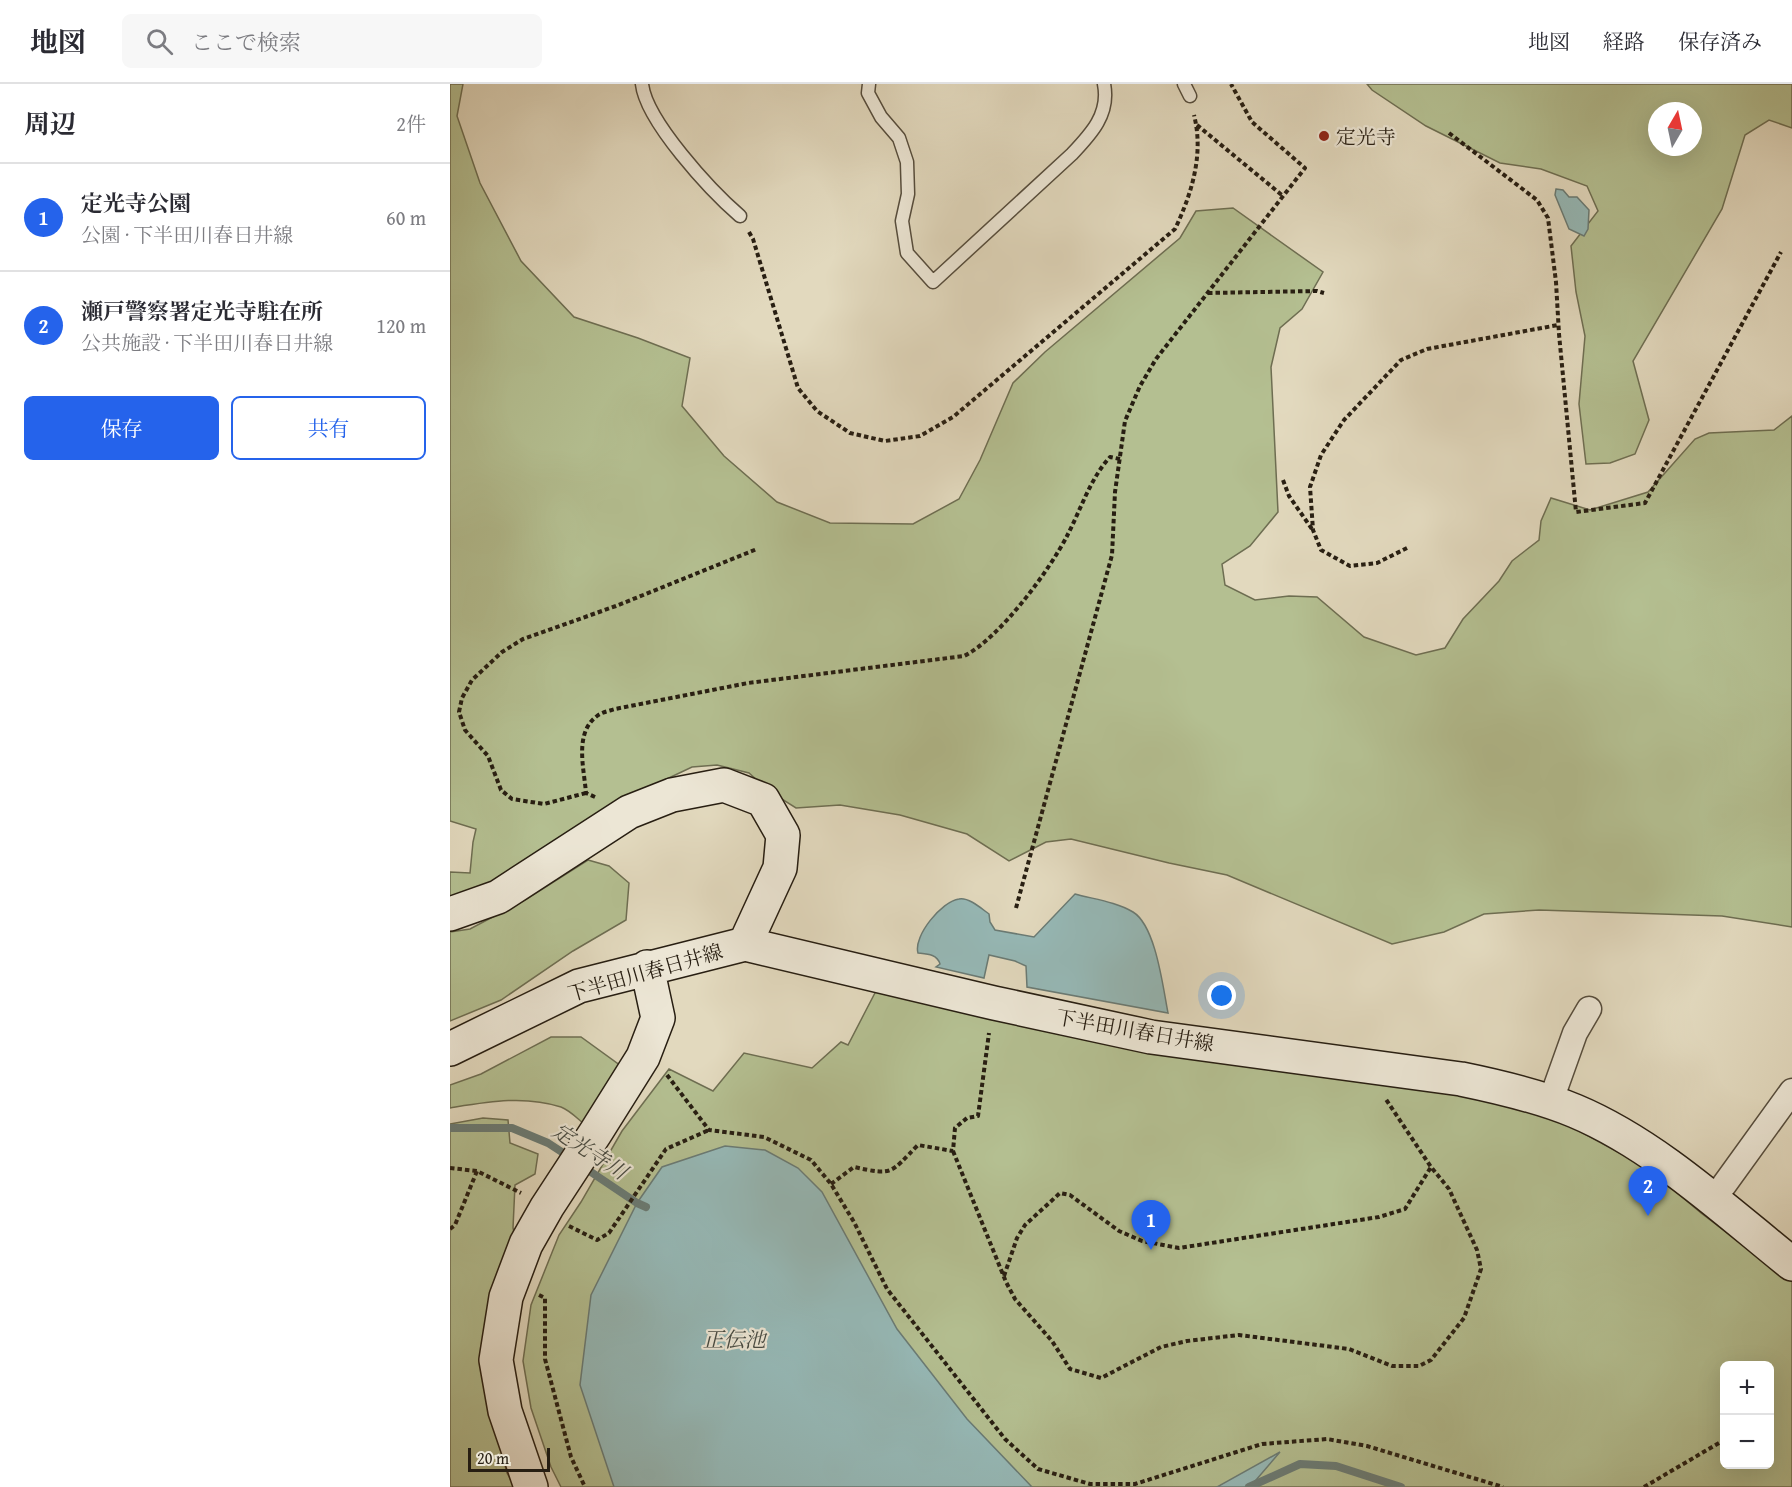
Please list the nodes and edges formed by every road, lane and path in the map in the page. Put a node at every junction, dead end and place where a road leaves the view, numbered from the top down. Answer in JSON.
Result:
{"nodes":[{"id":1,"x":642,"y":84,"type":"edge"},
{"id":2,"x":869,"y":84,"type":"edge"},
{"id":3,"x":1104,"y":84,"type":"edge"},
{"id":4,"x":1184,"y":84,"type":"edge"},
{"id":5,"x":1231,"y":84,"type":"edge"},
{"id":6,"x":1190,"y":96,"type":"joint"},
{"id":7,"x":1197,"y":125,"type":"junction"},
{"id":8,"x":1449,"y":133,"type":"dead end"},
{"id":9,"x":1283,"y":196,"type":"junction"},
{"id":10,"x":740,"y":216,"type":"joint"},
{"id":11,"x":1781,"y":252,"type":"dead end"},
{"id":12,"x":1207,"y":293,"type":"junction"},
{"id":13,"x":1324,"y":293,"type":"dead end"},
{"id":14,"x":1558,"y":325,"type":"junction"},
{"id":15,"x":1120,"y":459,"type":"junction"},
{"id":16,"x":1283,"y":480,"type":"dead end"},
{"id":17,"x":1312,"y":530,"type":"junction"},
{"id":18,"x":1407,"y":548,"type":"dead end"},
{"id":19,"x":757,"y":549,"type":"dead end"},
{"id":20,"x":586,"y":793,"type":"junction"},
{"id":21,"x":621,"y":817,"type":"junction"},
{"id":22,"x":1016,"y":908,"type":"dead end"},
{"id":23,"x":450,"y":914,"type":"edge"},
{"id":24,"x":745,"y":944,"type":"junction"},
{"id":25,"x":647,"y":967,"type":"junction"},
{"id":26,"x":1588,"y":1009,"type":"dead end"},
{"id":27,"x":991,"y":1022,"type":"dead end"},
{"id":28,"x":450,"y":1049,"type":"edge"},
{"id":29,"x":661,"y":1067,"type":"dead end"},
{"id":30,"x":1377,"y":1068,"type":"junction"},
{"id":31,"x":1792,"y":1091,"type":"edge"},
{"id":32,"x":1550,"y":1103,"type":"junction"},
{"id":33,"x":709,"y":1130,"type":"junction"},
{"id":34,"x":953,"y":1151,"type":"junction"},
{"id":35,"x":1431,"y":1167,"type":"junction"},
{"id":36,"x":450,"y":1168,"type":"edge"},
{"id":37,"x":477,"y":1171,"type":"junction"},
{"id":38,"x":831,"y":1184,"type":"junction"},
{"id":39,"x":1711,"y":1200,"type":"junction"},
{"id":40,"x":555,"y":1205,"type":"junction"},
{"id":41,"x":450,"y":1229,"type":"edge"},
{"id":42,"x":1792,"y":1264,"type":"edge"},
{"id":43,"x":1004,"y":1277,"type":"junction"},
{"id":44,"x":530,"y":1291,"type":"dead end"},
{"id":45,"x":1720,"y":1443,"type":"edge"},
{"id":46,"x":531,"y":1487,"type":"edge"},
{"id":47,"x":585,"y":1487,"type":"edge"},
{"id":48,"x":1503,"y":1487,"type":"edge"},
{"id":49,"x":1644,"y":1487,"type":"edge"}],
"edges":[{"from":1,"to":10,"type":"lane"},
{"from":2,"to":3,"type":"lane"},
{"from":4,"to":6,"type":"lane"},
{"from":5,"to":9,"type":"path"},
{"from":6,"to":7,"type":"path"},
{"from":7,"to":9,"type":"path"},
{"from":7,"to":10,"type":"path"},
{"from":8,"to":14,"type":"path"},
{"from":9,"to":12,"type":"path"},
{"from":11,"to":14,"type":"path"},
{"from":12,"to":13,"type":"path"},
{"from":12,"to":15,"type":"path"},
{"from":14,"to":17,"type":"path"},
{"from":15,"to":20,"type":"path"},
{"from":15,"to":22,"type":"path"},
{"from":16,"to":17,"type":"path"},
{"from":17,"to":18,"type":"path"},
{"from":19,"to":20,"type":"path"},
{"from":20,"to":21,"type":"path"},
{"from":21,"to":23,"type":"main road"},
{"from":21,"to":24,"type":"main road"},
{"from":24,"to":25,"type":"main road","name":"下半田川春日井線"},
{"from":24,"to":30,"type":"main road","name":"下半田川春日井線"},
{"from":25,"to":28,"type":"main road","name":"下半田川春日井線"},
{"from":25,"to":40,"type":"main road"},
{"from":26,"to":32,"type":"street"},
{"from":27,"to":34,"type":"path"},
{"from":29,"to":33,"type":"path"},
{"from":30,"to":32,"type":"main road","name":"下半田川春日井線"},
{"from":30,"to":35,"type":"path"},
{"from":31,"to":39,"type":"street"},
{"from":32,"to":39,"type":"main road","name":"下半田川春日井線"},
{"from":33,"to":38,"type":"path"},
{"from":33,"to":40,"type":"path"},
{"from":34,"to":38,"type":"path"},
{"from":34,"to":43,"type":"path"},
{"from":35,"to":43,"type":"path"},
{"from":35,"to":43,"type":"path"},
{"from":36,"to":37,"type":"path"},
{"from":37,"to":40,"type":"path"},
{"from":37,"to":41,"type":"path"},
{"from":38,"to":48,"type":"path"},
{"from":39,"to":42,"type":"main road","name":"下半田川春日井線"},
{"from":40,"to":46,"type":"main road"},
{"from":44,"to":47,"type":"path"},
{"from":45,"to":49,"type":"path"}]}
